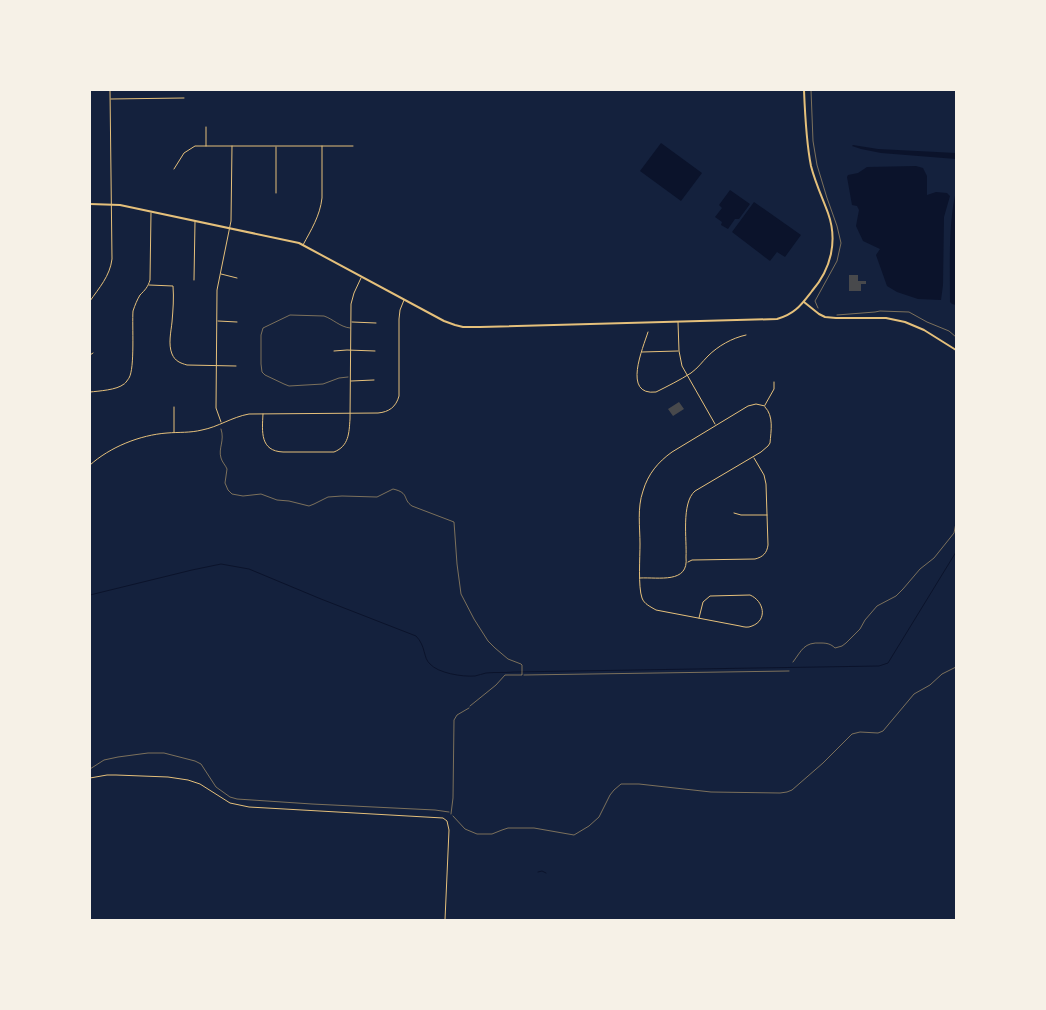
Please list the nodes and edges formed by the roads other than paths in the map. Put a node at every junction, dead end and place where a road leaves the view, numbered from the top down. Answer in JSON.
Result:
{"nodes":[{"id":1,"x":110,"y":90,"type":"edge"},
{"id":2,"x":804,"y":90,"type":"edge"},
{"id":3,"x":184,"y":98,"type":"dead end"},
{"id":4,"x":111,"y":99,"type":"junction"},
{"id":5,"x":206,"y":127,"type":"dead end"},
{"id":6,"x":206,"y":146,"type":"junction"},
{"id":7,"x":232,"y":146,"type":"junction"},
{"id":8,"x":276,"y":146,"type":"junction"},
{"id":9,"x":322,"y":146,"type":"junction"},
{"id":10,"x":354,"y":146,"type":"dead end"},
{"id":11,"x":174,"y":170,"type":"dead end"},
{"id":12,"x":276,"y":193,"type":"dead end"},
{"id":13,"x":90,"y":204,"type":"edge"},
{"id":14,"x":112,"y":204,"type":"junction"},
{"id":15,"x":151,"y":212,"type":"junction"},
{"id":16,"x":195,"y":221,"type":"junction"},
{"id":17,"x":230,"y":228,"type":"junction"},
{"id":18,"x":303,"y":245,"type":"junction"},
{"id":19,"x":220,"y":273,"type":"junction"},
{"id":20,"x":362,"y":277,"type":"junction"},
{"id":21,"x":237,"y":278,"type":"dead end"},
{"id":22,"x":194,"y":280,"type":"dead end"},
{"id":23,"x":149,"y":285,"type":"junction"},
{"id":24,"x":404,"y":299,"type":"junction"},
{"id":25,"x":90,"y":301,"type":"edge"},
{"id":26,"x":804,"y":302,"type":"junction"},
{"id":27,"x":217,"y":321,"type":"junction"},
{"id":28,"x":237,"y":322,"type":"dead end"},
{"id":29,"x":351,"y":322,"type":"junction"},
{"id":30,"x":678,"y":322,"type":"junction"},
{"id":31,"x":376,"y":323,"type":"dead end"},
{"id":32,"x":351,"y":328,"type":"junction"},
{"id":33,"x":648,"y":332,"type":"dead end"},
{"id":34,"x":746,"y":335,"type":"dead end"},
{"id":35,"x":956,"y":350,"type":"edge"},
{"id":36,"x":334,"y":351,"type":"dead end"},
{"id":37,"x":350,"y":351,"type":"junction"},
{"id":38,"x":375,"y":351,"type":"dead end"},
{"id":39,"x":679,"y":351,"type":"junction"},
{"id":40,"x":642,"y":352,"type":"junction"},
{"id":41,"x":94,"y":353,"type":"dead end"},
{"id":42,"x":90,"y":355,"type":"edge"},
{"id":43,"x":216,"y":366,"type":"junction"},
{"id":44,"x":236,"y":366,"type":"dead end"},
{"id":45,"x":687,"y":375,"type":"junction"},
{"id":46,"x":350,"y":377,"type":"junction"},
{"id":47,"x":374,"y":380,"type":"dead end"},
{"id":48,"x":350,"y":381,"type":"junction"},
{"id":49,"x":774,"y":382,"type":"dead end"},
{"id":50,"x":90,"y":392,"type":"edge"},
{"id":51,"x":765,"y":406,"type":"junction"},
{"id":52,"x":174,"y":407,"type":"dead end"},
{"id":53,"x":350,"y":413,"type":"junction"},
{"id":54,"x":263,"y":414,"type":"junction"},
{"id":55,"x":222,"y":423,"type":"junction"},
{"id":56,"x":716,"y":425,"type":"junction"},
{"id":57,"x":174,"y":432,"type":"junction"},
{"id":58,"x":753,"y":456,"type":"junction"},
{"id":59,"x":90,"y":465,"type":"edge"},
{"id":60,"x":734,"y":513,"type":"dead end"},
{"id":61,"x":768,"y":515,"type":"junction"},
{"id":62,"x":688,"y":563,"type":"junction"},
{"id":63,"x":640,"y":578,"type":"junction"},
{"id":64,"x":699,"y":618,"type":"junction"},
{"id":65,"x":468,"y":708,"type":"road end"},
{"id":66,"x":90,"y":778,"type":"edge"},
{"id":67,"x":451,"y":814,"type":"road end"},
{"id":68,"x":445,"y":920,"type":"edge"}],
"edges":[{"from":1,"to":4,"type":"street"},
{"from":2,"to":26,"type":"street"},
{"from":3,"to":4,"type":"street"},
{"from":4,"to":14,"type":"street"},
{"from":5,"to":6,"type":"street"},
{"from":6,"to":7,"type":"street"},
{"from":6,"to":11,"type":"street"},
{"from":7,"to":8,"type":"street"},
{"from":7,"to":17,"type":"street"},
{"from":8,"to":9,"type":"street"},
{"from":8,"to":12,"type":"street"},
{"from":9,"to":10,"type":"street"},
{"from":9,"to":18,"type":"street"},
{"from":13,"to":14,"type":"street"},
{"from":14,"to":15,"type":"street"},
{"from":14,"to":25,"type":"street"},
{"from":15,"to":16,"type":"street"},
{"from":15,"to":23,"type":"street"},
{"from":16,"to":17,"type":"street"},
{"from":16,"to":22,"type":"street"},
{"from":17,"to":18,"type":"street"},
{"from":17,"to":19,"type":"street"},
{"from":18,"to":20,"type":"street"},
{"from":19,"to":21,"type":"street"},
{"from":19,"to":27,"type":"street"},
{"from":20,"to":24,"type":"street"},
{"from":20,"to":29,"type":"street"},
{"from":23,"to":43,"type":"street"},
{"from":23,"to":50,"type":"street"},
{"from":24,"to":30,"type":"street"},
{"from":24,"to":53,"type":"street"},
{"from":26,"to":30,"type":"street"},
{"from":26,"to":35,"type":"street"},
{"from":27,"to":28,"type":"street"},
{"from":27,"to":43,"type":"street"},
{"from":29,"to":31,"type":"street"},
{"from":29,"to":32,"type":"street"},
{"from":30,"to":39,"type":"street"},
{"from":32,"to":37,"type":"street"},
{"from":32,"to":46,"type":"lane"},
{"from":33,"to":40,"type":"street"},
{"from":34,"to":45,"type":"street"},
{"from":36,"to":37,"type":"street"},
{"from":37,"to":38,"type":"street"},
{"from":37,"to":46,"type":"street"},
{"from":39,"to":40,"type":"street"},
{"from":39,"to":45,"type":"street"},
{"from":40,"to":45,"type":"street"},
{"from":41,"to":42,"type":"street"},
{"from":43,"to":44,"type":"street"},
{"from":43,"to":55,"type":"street"},
{"from":45,"to":56,"type":"street"},
{"from":46,"to":48,"type":"street"},
{"from":47,"to":48,"type":"street"},
{"from":48,"to":53,"type":"street"},
{"from":49,"to":51,"type":"street"},
{"from":51,"to":56,"type":"street"},
{"from":51,"to":58,"type":"street"},
{"from":52,"to":57,"type":"street"},
{"from":53,"to":54,"type":"street"},
{"from":53,"to":54,"type":"street"},
{"from":54,"to":55,"type":"street"},
{"from":55,"to":57,"type":"street"},
{"from":56,"to":63,"type":"street"},
{"from":57,"to":59,"type":"street"},
{"from":58,"to":61,"type":"street"},
{"from":58,"to":62,"type":"street"},
{"from":60,"to":61,"type":"street"},
{"from":61,"to":62,"type":"street"},
{"from":62,"to":63,"type":"street"},
{"from":63,"to":64,"type":"street"},
{"from":64,"to":64,"type":"street"},
{"from":65,"to":67,"type":"lane"},
{"from":66,"to":68,"type":"street"}]}
